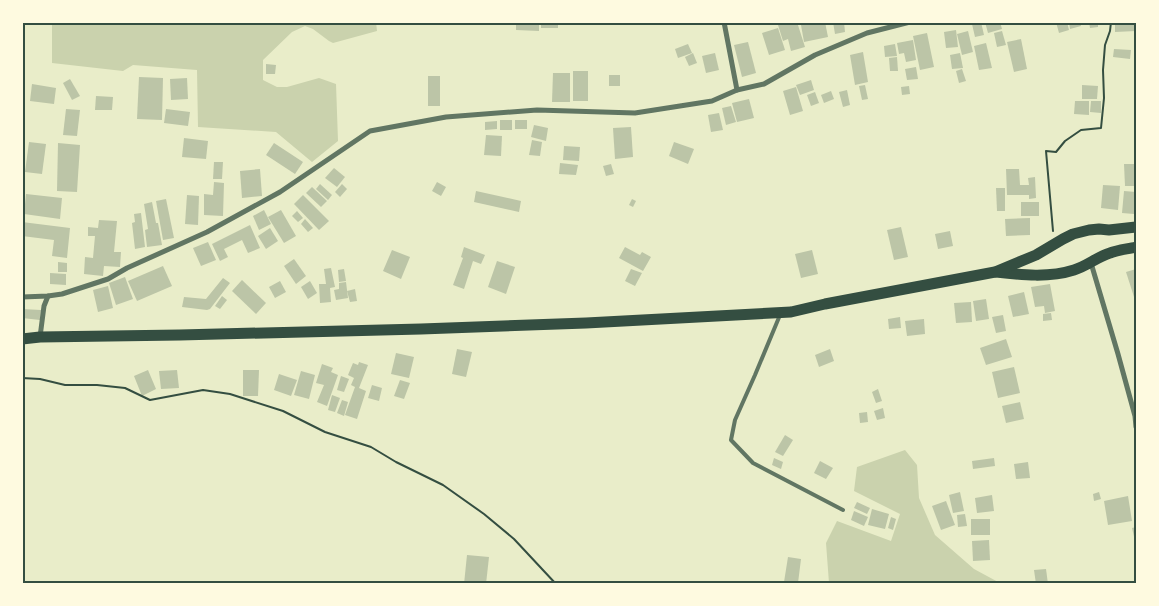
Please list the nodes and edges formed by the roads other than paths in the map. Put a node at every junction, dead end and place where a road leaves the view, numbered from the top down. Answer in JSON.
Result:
{"nodes":[{"id":1,"x":724,"y":22,"type":"edge"},
{"id":2,"x":910,"y":22,"type":"edge"},
{"id":3,"x":737,"y":90,"type":"junction"},
{"id":4,"x":1136,"y":227,"type":"edge"},
{"id":5,"x":1136,"y":247,"type":"edge"},
{"id":6,"x":1090,"y":263,"type":"junction"},
{"id":7,"x":995,"y":272,"type":"junction"},
{"id":8,"x":48,"y":296,"type":"junction"},
{"id":9,"x":22,"y":297,"type":"edge"},
{"id":10,"x":781,"y":312,"type":"junction"},
{"id":11,"x":40,"y":337,"type":"junction"},
{"id":12,"x":22,"y":339,"type":"edge"},
{"id":13,"x":1136,"y":427,"type":"edge"},
{"id":14,"x":843,"y":510,"type":"dead end"}],
"edges":[{"from":1,"to":3,"type":"street"},
{"from":2,"to":3,"type":"street"},
{"from":3,"to":8,"type":"street"},
{"from":4,"to":7,"type":"highway"},
{"from":5,"to":6,"type":"highway"},
{"from":6,"to":7,"type":"highway"},
{"from":6,"to":13,"type":"street"},
{"from":7,"to":10,"type":"highway"},
{"from":8,"to":9,"type":"street"},
{"from":8,"to":11,"type":"street"},
{"from":10,"to":11,"type":"highway"},
{"from":10,"to":14,"type":"lane"},
{"from":11,"to":12,"type":"highway"}]}
